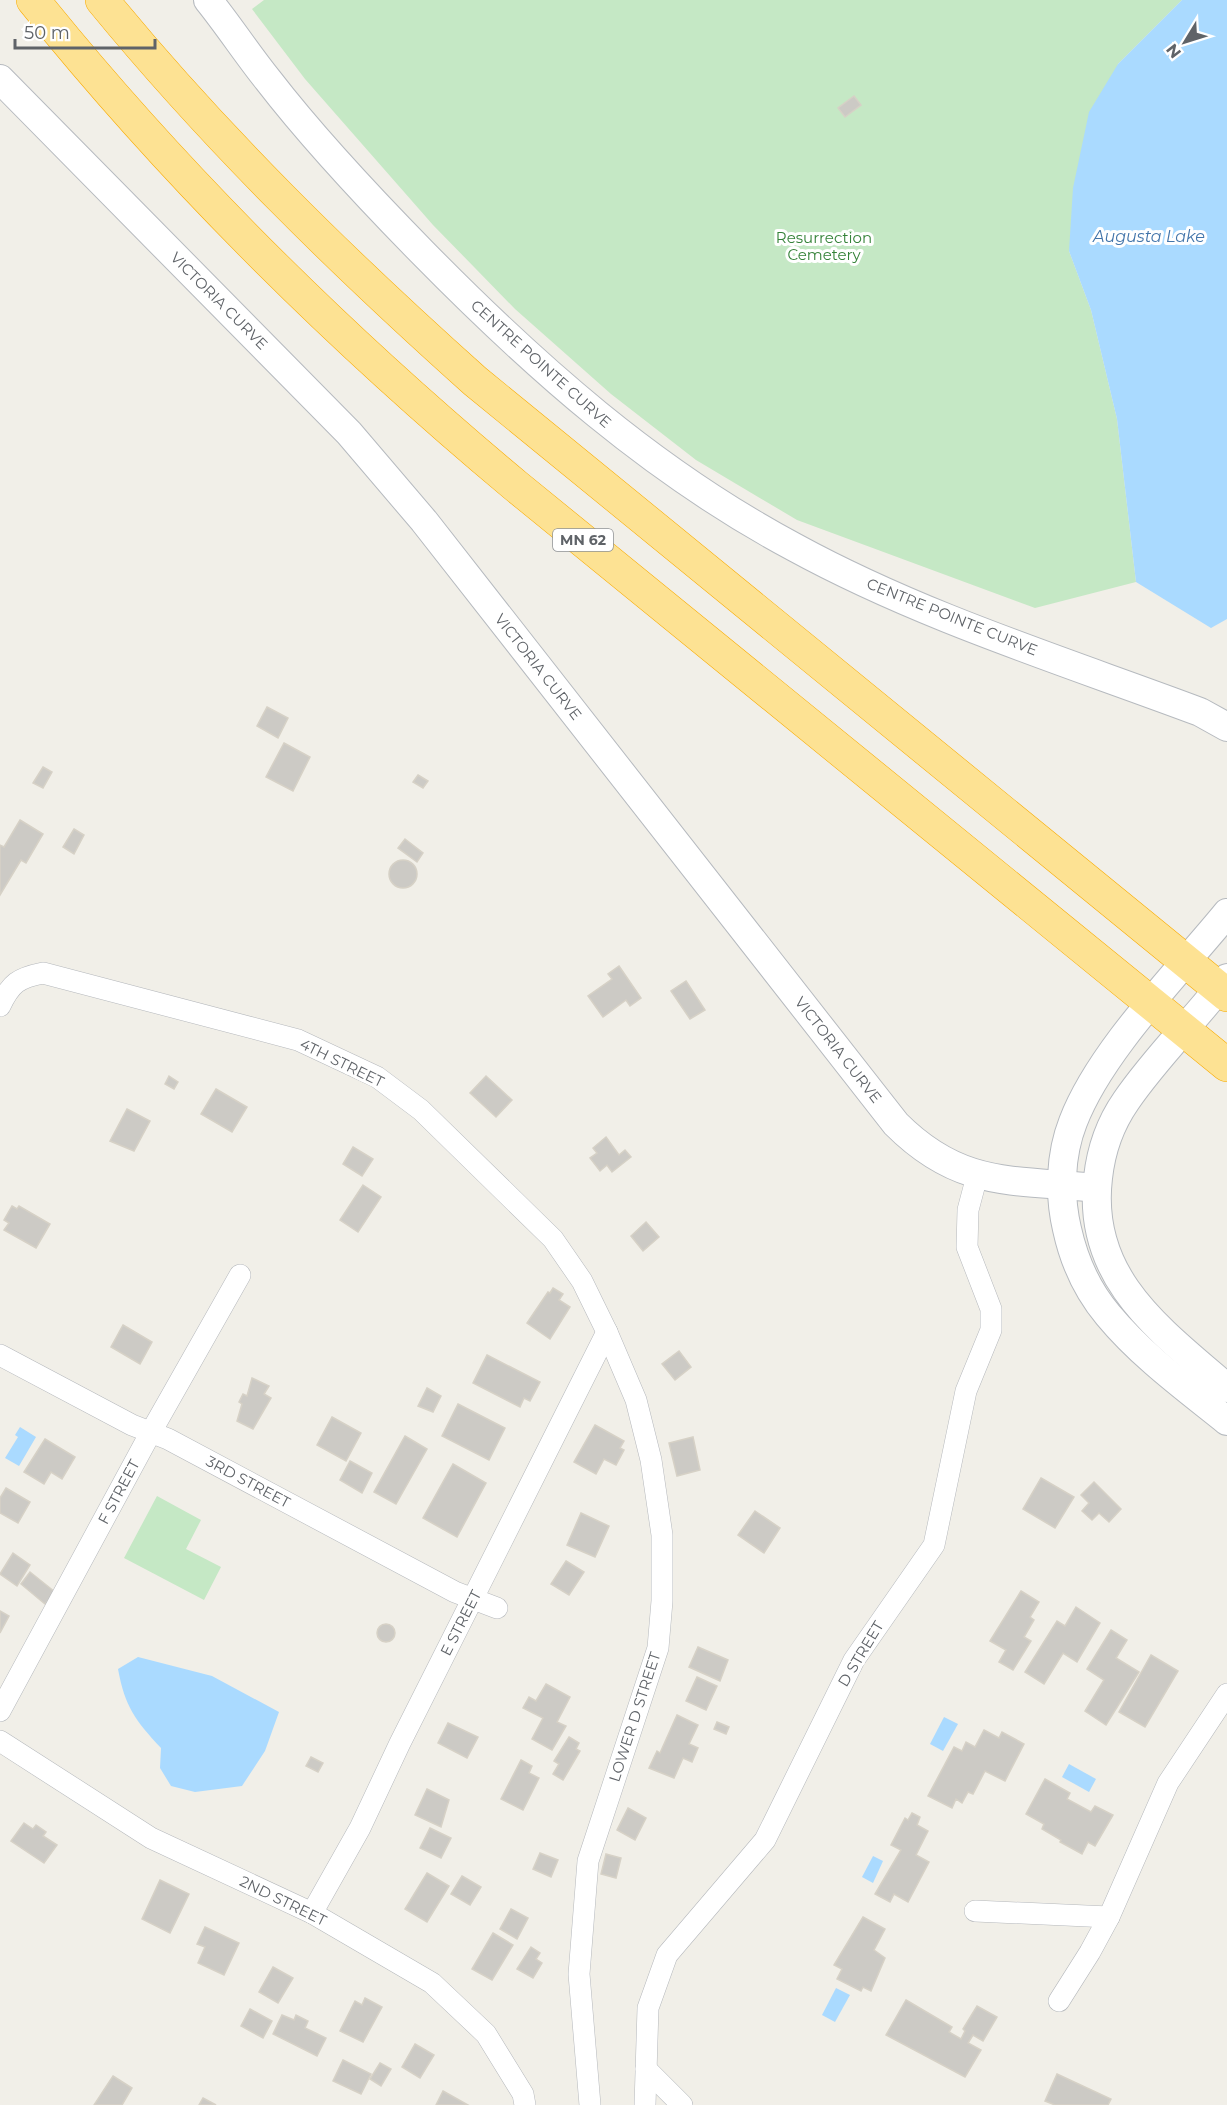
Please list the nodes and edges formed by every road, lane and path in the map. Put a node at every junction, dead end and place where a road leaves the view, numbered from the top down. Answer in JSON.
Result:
{"nodes":[{"id":1,"x":33,"y":0,"type":"edge"},
{"id":2,"x":102,"y":0,"type":"edge"},
{"id":3,"x":208,"y":0,"type":"edge"},
{"id":4,"x":0,"y":79,"type":"edge"},
{"id":5,"x":1227,"y":727,"type":"edge"},
{"id":6,"x":1227,"y":913,"type":"edge"},
{"id":7,"x":1187,"y":963,"type":"junction"},
{"id":8,"x":1224,"y":987,"type":"edge"},
{"id":9,"x":1152,"y":1003,"type":"junction"},
{"id":10,"x":0,"y":1006,"type":"edge"},
{"id":11,"x":1182,"y":1028,"type":"junction"},
{"id":12,"x":1227,"y":1065,"type":"edge"},
{"id":13,"x":977,"y":1176,"type":"junction"},
{"id":14,"x":1062,"y":1184,"type":"junction"},
{"id":15,"x":1097,"y":1188,"type":"junction"},
{"id":16,"x":240,"y":1275,"type":"dead end"},
{"id":17,"x":607,"y":1332,"type":"junction"},
{"id":18,"x":0,"y":1355,"type":"edge"},
{"id":19,"x":1227,"y":1388,"type":"edge"},
{"id":20,"x":1227,"y":1421,"type":"edge"},
{"id":21,"x":151,"y":1432,"type":"junction"},
{"id":22,"x":473,"y":1599,"type":"junction"},
{"id":23,"x":497,"y":1608,"type":"dead end"},
{"id":24,"x":1227,"y":1694,"type":"edge"},
{"id":25,"x":0,"y":1711,"type":"edge"},
{"id":26,"x":0,"y":1741,"type":"edge"},
{"id":27,"x":975,"y":1911,"type":"dead end"},
{"id":28,"x":312,"y":1913,"type":"junction"},
{"id":29,"x":1108,"y":1917,"type":"junction"},
{"id":30,"x":1059,"y":2001,"type":"dead end"},
{"id":31,"x":646,"y":2069,"type":"junction"},
{"id":32,"x":525,"y":2105,"type":"edge"},
{"id":33,"x":590,"y":2105,"type":"edge"},
{"id":34,"x":645,"y":2105,"type":"edge"},
{"id":35,"x":682,"y":2105,"type":"edge"}],
"edges":[{"from":1,"to":9,"type":"highway","number":"MN 62"},
{"from":2,"to":7,"type":"highway"},
{"from":3,"to":5,"type":"street","name":"CENTRE POINTE CURVE"},
{"from":4,"to":13,"type":"street","name":"VICTORIA CURVE"},
{"from":6,"to":7,"type":"street"},
{"from":7,"to":8,"type":"highway"},
{"from":7,"to":9,"type":"street"},
{"from":8,"to":11,"type":"street"},
{"from":9,"to":11,"type":"highway","number":"MN 62"},
{"from":9,"to":14,"type":"street"},
{"from":10,"to":17,"type":"street","name":"4TH STREET"},
{"from":11,"to":12,"type":"highway","number":"MN 62"},
{"from":11,"to":15,"type":"street"},
{"from":13,"to":14,"type":"street","name":"VICTORIA CURVE"},
{"from":13,"to":31,"type":"street","name":"D STREET"},
{"from":14,"to":15,"type":"street","name":"VICTORIA CURVE"},
{"from":14,"to":20,"type":"street"},
{"from":15,"to":19,"type":"street"},
{"from":16,"to":21,"type":"street","name":"F STREET"},
{"from":17,"to":22,"type":"street","name":"E STREET"},
{"from":17,"to":33,"type":"street","name":"LOWER D STREET"},
{"from":18,"to":21,"type":"street","name":"3RD STREET"},
{"from":21,"to":22,"type":"street","name":"3RD STREET"},
{"from":21,"to":25,"type":"street","name":"F STREET"},
{"from":22,"to":23,"type":"street","name":"3RD STREET"},
{"from":22,"to":28,"type":"street","name":"E STREET"},
{"from":24,"to":29,"type":"street"},
{"from":26,"to":28,"type":"street","name":"2ND STREET"},
{"from":27,"to":29,"type":"street"},
{"from":28,"to":32,"type":"street","name":"2ND STREET"},
{"from":29,"to":30,"type":"street"},
{"from":31,"to":34,"type":"street","name":"D STREET"},
{"from":31,"to":35,"type":"street"}]}
